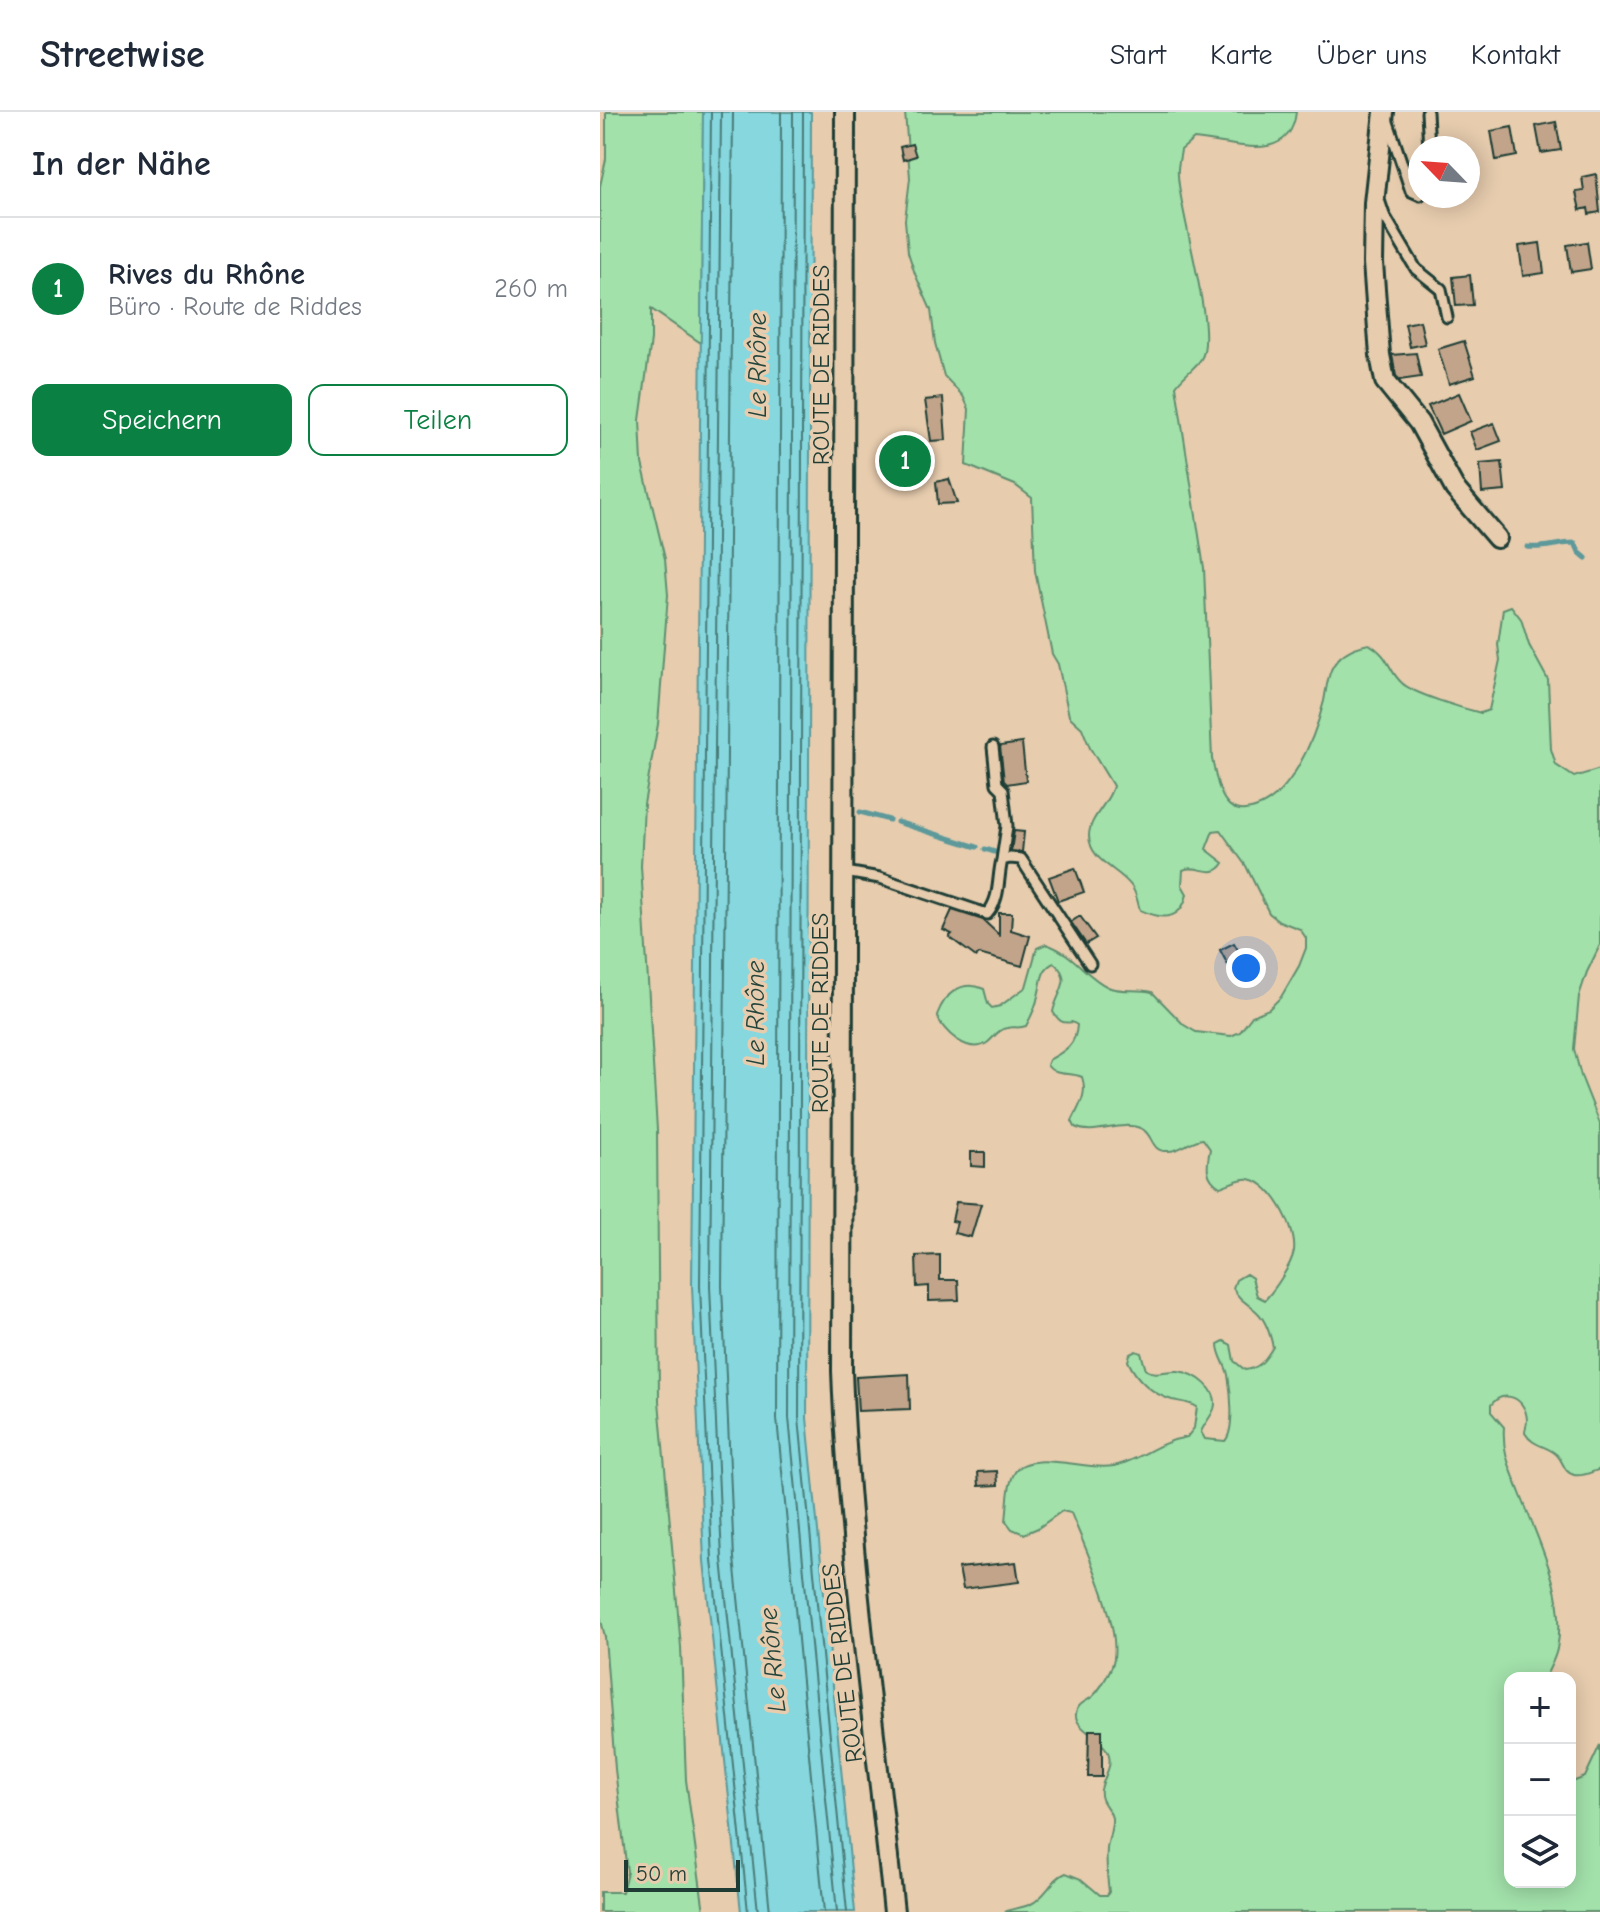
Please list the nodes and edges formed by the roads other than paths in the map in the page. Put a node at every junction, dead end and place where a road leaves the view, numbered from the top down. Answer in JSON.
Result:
{"nodes":[{"id":1,"x":845,"y":112,"type":"edge"},
{"id":2,"x":1384,"y":112,"type":"edge"},
{"id":3,"x":1427,"y":112,"type":"edge"},
{"id":4,"x":1428,"y":136,"type":"edge"},
{"id":5,"x":1408,"y":182,"type":"edge"},
{"id":6,"x":1375,"y":189,"type":"junction"},
{"id":7,"x":1447,"y":317,"type":"dead end"},
{"id":8,"x":1497,"y":538,"type":"dead end"},
{"id":9,"x":993,"y":747,"type":"dead end"},
{"id":10,"x":1002,"y":860,"type":"junction"},
{"id":11,"x":845,"y":872,"type":"junction"},
{"id":12,"x":1090,"y":964,"type":"dead end"},
{"id":13,"x":894,"y":1912,"type":"edge"}],
"edges":[{"from":1,"to":11,"type":"street","name":"ROUTE DE RIDDES"},
{"from":2,"to":5,"type":"lane"},
{"from":2,"to":6,"type":"street"},
{"from":3,"to":4,"type":"lane"},
{"from":6,"to":7,"type":"lane"},
{"from":6,"to":8,"type":"street"},
{"from":9,"to":10,"type":"lane"},
{"from":10,"to":11,"type":"lane"},
{"from":10,"to":12,"type":"lane"},
{"from":11,"to":13,"type":"street","name":"ROUTE DE RIDDES"}]}
